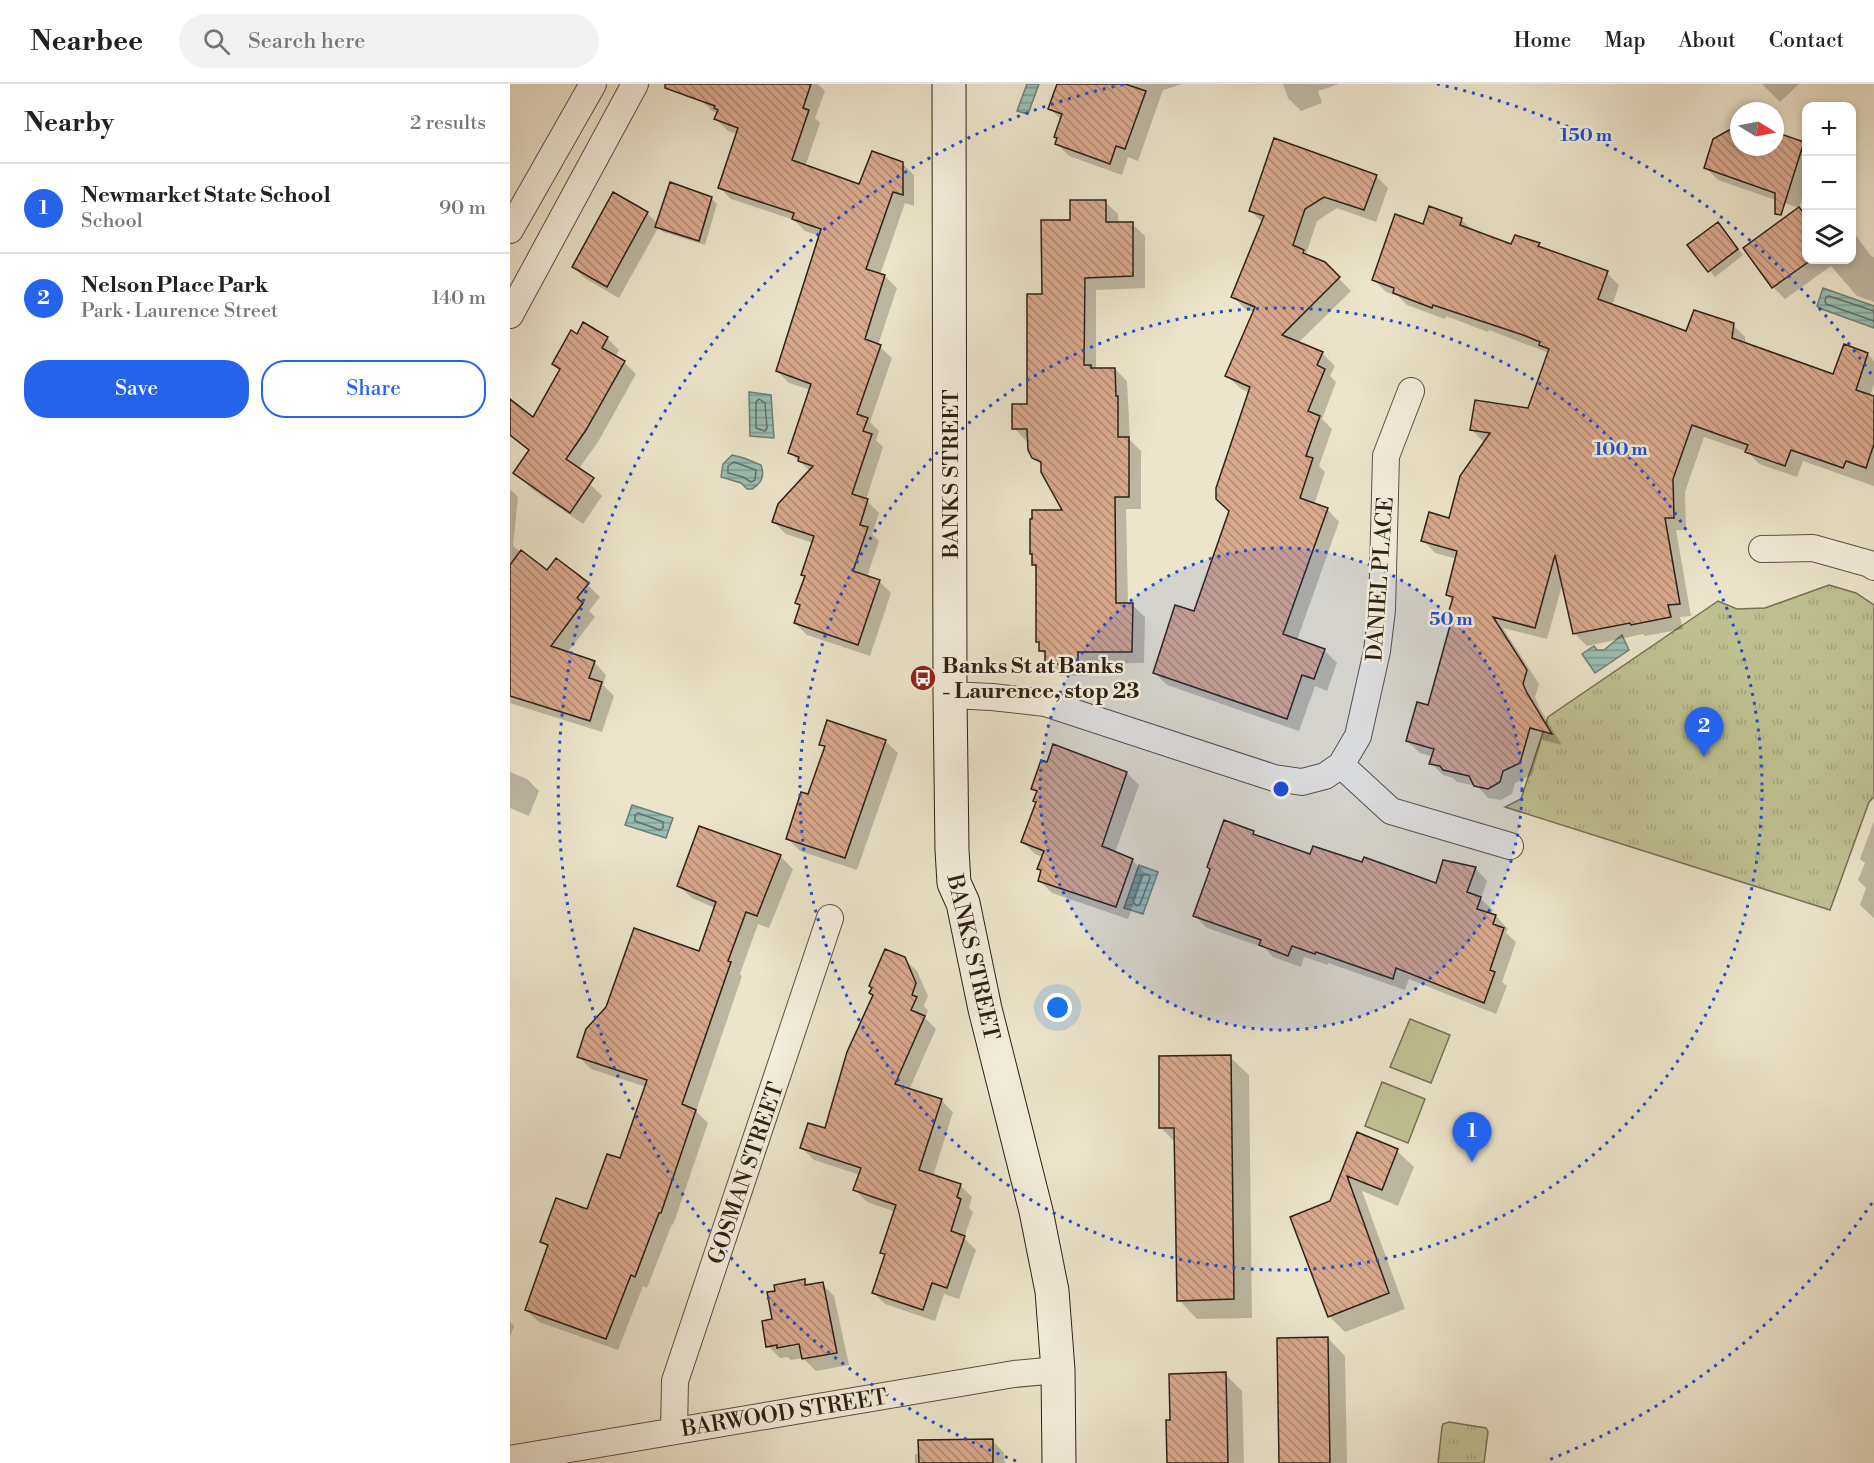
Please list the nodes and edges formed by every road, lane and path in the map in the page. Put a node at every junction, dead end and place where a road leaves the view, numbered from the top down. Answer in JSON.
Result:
{"nodes":[{"id":1,"x":593,"y":84,"type":"edge"},
{"id":2,"x":635,"y":84,"type":"edge"},
{"id":3,"x":949,"y":84,"type":"edge"},
{"id":4,"x":510,"y":230,"type":"edge"},
{"id":5,"x":510,"y":315,"type":"edge"},
{"id":6,"x":1411,"y":391,"type":"dead end"},
{"id":7,"x":1762,"y":549,"type":"dead end"},
{"id":8,"x":1874,"y":567,"type":"edge"},
{"id":9,"x":950,"y":695,"type":"junction"},
{"id":10,"x":1341,"y":765,"type":"junction"},
{"id":11,"x":1510,"y":846,"type":"dead end"},
{"id":12,"x":830,"y":918,"type":"dead end"},
{"id":13,"x":1058,"y":1371,"type":"junction"},
{"id":14,"x":674,"y":1430,"type":"junction"},
{"id":15,"x":510,"y":1459,"type":"edge"},
{"id":16,"x":1059,"y":1463,"type":"edge"}],
"edges":[{"from":1,"to":4,"type":"street"},
{"from":2,"to":5,"type":"street"},
{"from":3,"to":9,"type":"main road","name":"BANKS STREET"},
{"from":6,"to":10,"type":"street","name":"DANIEL PLACE"},
{"from":7,"to":8,"type":"street"},
{"from":9,"to":10,"type":"street"},
{"from":9,"to":13,"type":"main road","name":"BANKS STREET"},
{"from":10,"to":11,"type":"street"},
{"from":12,"to":14,"type":"street","name":"GOSMAN STREET"},
{"from":13,"to":14,"type":"street","name":"BARWOOD STREET"},
{"from":13,"to":16,"type":"main road","name":"BANKS STREET"},
{"from":14,"to":15,"type":"street","name":"BARWOOD STREET"}]}
